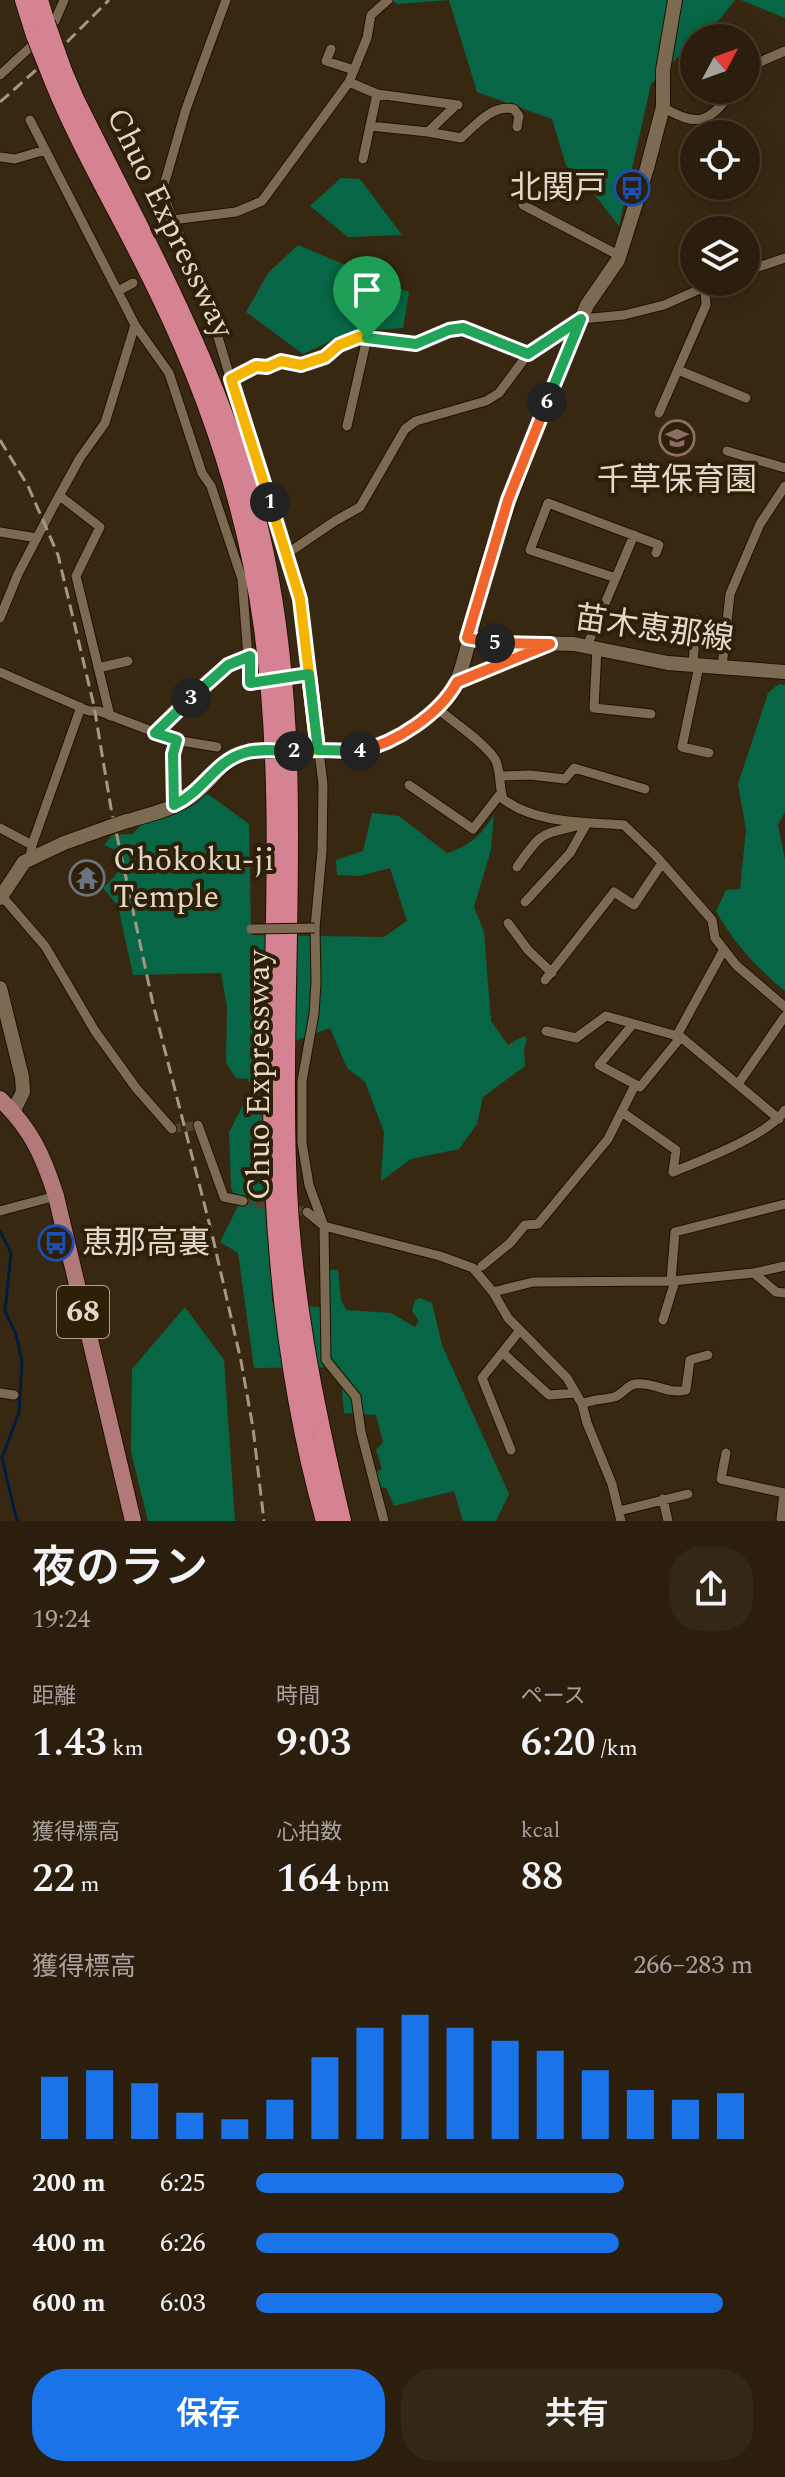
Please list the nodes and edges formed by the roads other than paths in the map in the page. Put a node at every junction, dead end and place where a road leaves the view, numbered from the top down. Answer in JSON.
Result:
{"nodes":[{"id":1,"x":24,"y":0,"type":"edge"},
{"id":2,"x":39,"y":0,"type":"edge"},
{"id":3,"x":64,"y":0,"type":"edge"},
{"id":4,"x":226,"y":0,"type":"edge"},
{"id":5,"x":388,"y":0,"type":"edge"},
{"id":6,"x":670,"y":1,"type":"edge"},
{"id":7,"x":41,"y":29,"type":"junction"},
{"id":8,"x":331,"y":49,"type":"dead end"},
{"id":9,"x":785,"y":51,"type":"edge"},
{"id":10,"x":760,"y":63,"type":"edge"},
{"id":11,"x":354,"y":70,"type":"junction"},
{"id":12,"x":0,"y":75,"type":"edge"},
{"id":13,"x":58,"y":75,"type":"junction"},
{"id":14,"x":349,"y":82,"type":"junction"},
{"id":15,"x":377,"y":94,"type":"junction"},
{"id":16,"x":721,"y":104,"type":"edge"},
{"id":17,"x":663,"y":107,"type":"junction"},
{"id":18,"x":30,"y":120,"type":"dead end"},
{"id":19,"x":370,"y":126,"type":"junction"},
{"id":20,"x":517,"y":127,"type":"dead end"},
{"id":21,"x":428,"y":132,"type":"junction"},
{"id":22,"x":45,"y":150,"type":"junction"},
{"id":23,"x":0,"y":157,"type":"edge"},
{"id":24,"x":363,"y":159,"type":"dead end"},
{"id":25,"x":523,"y":205,"type":"dead end"},
{"id":26,"x":168,"y":224,"type":"junction"},
{"id":27,"x":620,"y":256,"type":"junction"},
{"id":28,"x":785,"y":258,"type":"edge"},
{"id":29,"x":760,"y":266,"type":"edge"},
{"id":30,"x":133,"y":283,"type":"dead end"},
{"id":31,"x":120,"y":290,"type":"junction"},
{"id":32,"x":684,"y":296,"type":"edge"},
{"id":33,"x":706,"y":296,"type":"edge"},
{"id":34,"x":581,"y":319,"type":"junction"},
{"id":35,"x":135,"y":325,"type":"junction"},
{"id":36,"x":367,"y":338,"type":"junction"},
{"id":37,"x":528,"y":354,"type":"junction"},
{"id":38,"x":678,"y":370,"type":"junction"},
{"id":39,"x":231,"y":379,"type":"junction"},
{"id":40,"x":746,"y":398,"type":"dead end"},
{"id":41,"x":659,"y":413,"type":"dead end"},
{"id":42,"x":347,"y":426,"type":"dead end"},
{"id":43,"x":727,"y":451,"type":"dead end"},
{"id":44,"x":785,"y":468,"type":"edge"},
{"id":45,"x":785,"y":488,"type":"edge"},
{"id":46,"x":60,"y":496,"type":"junction"},
{"id":47,"x":0,"y":532,"type":"edge"},
{"id":48,"x":634,"y":535,"type":"junction"},
{"id":49,"x":37,"y":538,"type":"junction"},
{"id":50,"x":288,"y":553,"type":"junction"},
{"id":51,"x":656,"y":553,"type":"dead end"},
{"id":52,"x":616,"y":578,"type":"junction"},
{"id":53,"x":0,"y":618,"type":"edge"},
{"id":54,"x":696,"y":619,"type":"dead end"},
{"id":55,"x":467,"y":638,"type":"junction"},
{"id":56,"x":550,"y":644,"type":"junction"},
{"id":57,"x":592,"y":647,"type":"junction"},
{"id":58,"x":250,"y":656,"type":"junction"},
{"id":59,"x":128,"y":661,"type":"dead end"},
{"id":60,"x":696,"y":666,"type":"junction"},
{"id":61,"x":722,"y":667,"type":"junction"},
{"id":62,"x":98,"y":668,"type":"junction"},
{"id":63,"x":0,"y":672,"type":"edge"},
{"id":64,"x":785,"y":672,"type":"edge"},
{"id":65,"x":306,"y":675,"type":"junction"},
{"id":66,"x":457,"y":682,"type":"junction"},
{"id":67,"x":81,"y":707,"type":"junction"},
{"id":68,"x":438,"y":709,"type":"junction"},
{"id":69,"x":651,"y":714,"type":"dead end"},
{"id":70,"x":110,"y":716,"type":"junction"},
{"id":71,"x":155,"y":733,"type":"junction"},
{"id":72,"x":177,"y":740,"type":"junction"},
{"id":73,"x":217,"y":747,"type":"dead end"},
{"id":74,"x":315,"y":750,"type":"junction"},
{"id":75,"x":709,"y":753,"type":"dead end"},
{"id":76,"x":500,"y":776,"type":"junction"},
{"id":77,"x":409,"y":785,"type":"dead end"},
{"id":78,"x":645,"y":789,"type":"dead end"},
{"id":79,"x":501,"y":793,"type":"junction"},
{"id":80,"x":174,"y":805,"type":"junction"},
{"id":81,"x":587,"y":823,"type":"junction"},
{"id":82,"x":0,"y":828,"type":"edge"},
{"id":83,"x":31,"y":852,"type":"junction"},
{"id":84,"x":662,"y":863,"type":"junction"},
{"id":85,"x":517,"y":867,"type":"dead end"},
{"id":86,"x":1,"y":896,"type":"edge"},
{"id":87,"x":525,"y":902,"type":"dead end"},
{"id":88,"x":508,"y":923,"type":"dead end"},
{"id":89,"x":315,"y":928,"type":"junction"},
{"id":90,"x":251,"y":929,"type":"dead end"},
{"id":91,"x":723,"y":951,"type":"junction"},
{"id":92,"x":0,"y":988,"type":"edge"},
{"id":93,"x":785,"y":1007,"type":"edge"},
{"id":94,"x":785,"y":1016,"type":"edge"},
{"id":95,"x":633,"y":1024,"type":"junction"},
{"id":96,"x":546,"y":1031,"type":"dead end"},
{"id":97,"x":679,"y":1037,"type":"junction"},
{"id":98,"x":738,"y":1084,"type":"junction"},
{"id":99,"x":635,"y":1085,"type":"junction"},
{"id":100,"x":0,"y":1099,"type":"edge"},
{"id":101,"x":13,"y":1112,"type":"junction"},
{"id":102,"x":622,"y":1112,"type":"junction"},
{"id":103,"x":782,"y":1114,"type":"edge"},
{"id":104,"x":198,"y":1125,"type":"dead end"},
{"id":105,"x":172,"y":1129,"type":"dead end"},
{"id":106,"x":56,"y":1196,"type":"junction"},
{"id":107,"x":243,"y":1201,"type":"tunnel mouth"},
{"id":108,"x":785,"y":1204,"type":"edge"},
{"id":109,"x":4,"y":1210,"type":"edge"},
{"id":110,"x":307,"y":1212,"type":"tunnel mouth"},
{"id":111,"x":324,"y":1226,"type":"junction"},
{"id":112,"x":482,"y":1266,"type":"dead end"},
{"id":113,"x":785,"y":1266,"type":"edge"},
{"id":114,"x":754,"y":1273,"type":"junction"},
{"id":115,"x":673,"y":1281,"type":"junction"},
{"id":116,"x":493,"y":1292,"type":"junction"},
{"id":117,"x":785,"y":1293,"type":"edge"},
{"id":118,"x":663,"y":1320,"type":"dead end"},
{"id":119,"x":520,"y":1330,"type":"junction"},
{"id":120,"x":503,"y":1353,"type":"junction"},
{"id":121,"x":708,"y":1355,"type":"dead end"},
{"id":122,"x":0,"y":1393,"type":"edge"},
{"id":123,"x":576,"y":1393,"type":"junction"},
{"id":124,"x":14,"y":1395,"type":"dead end"},
{"id":125,"x":582,"y":1404,"type":"junction"},
{"id":126,"x":316,"y":1413,"type":"junction"},
{"id":127,"x":511,"y":1450,"type":"dead end"},
{"id":128,"x":726,"y":1453,"type":"dead end"},
{"id":129,"x":688,"y":1494,"type":"dead end"},
{"id":130,"x":663,"y":1499,"type":"junction"},
{"id":131,"x":620,"y":1516,"type":"edge"},
{"id":132,"x":781,"y":1520,"type":"edge"},
{"id":133,"x":133,"y":1521,"type":"edge"},
{"id":134,"x":325,"y":1521,"type":"edge"},
{"id":135,"x":342,"y":1521,"type":"edge"},
{"id":136,"x":355,"y":1521,"type":"edge"},
{"id":137,"x":384,"y":1521,"type":"edge"},
{"id":138,"x":668,"y":1521,"type":"edge"}],
"edges":[{"from":1,"to":7,"type":"highway","name":"Chuo Expressway"},
{"from":2,"to":7,"type":"highway","name":"Chuo Expressway"},
{"from":3,"to":12,"type":"street"},
{"from":4,"to":26,"type":"street"},
{"from":5,"to":11,"type":"street"},
{"from":6,"to":17,"type":"main road"},
{"from":7,"to":13,"type":"highway","name":"Chuo Expressway","bridge":true},
{"from":8,"to":11,"type":"street"},
{"from":9,"to":10,"type":"street"},
{"from":11,"to":14,"type":"street"},
{"from":13,"to":126,"type":"highway","name":"Chuo Expressway"},
{"from":13,"to":134,"type":"highway","name":"Chuo Expressway"},
{"from":14,"to":15,"type":"street"},
{"from":14,"to":26,"type":"street"},
{"from":15,"to":19,"type":"street"},
{"from":15,"to":21,"type":"street"},
{"from":16,"to":17,"type":"street"},
{"from":17,"to":27,"type":"main road"},
{"from":18,"to":22,"type":"street"},
{"from":19,"to":21,"type":"street"},
{"from":19,"to":24,"type":"street"},
{"from":20,"to":21,"type":"street"},
{"from":22,"to":23,"type":"street"},
{"from":22,"to":31,"type":"street"},
{"from":25,"to":27,"type":"street"},
{"from":26,"to":39,"type":"street"},
{"from":27,"to":34,"type":"main road"},
{"from":28,"to":29,"type":"street"},
{"from":30,"to":31,"type":"street"},
{"from":31,"to":35,"type":"street"},
{"from":32,"to":34,"type":"street"},
{"from":33,"to":38,"type":"street"},
{"from":34,"to":37,"type":"street"},
{"from":34,"to":55,"type":"main road"},
{"from":35,"to":46,"type":"street"},
{"from":35,"to":58,"type":"street"},
{"from":36,"to":37,"type":"street"},
{"from":36,"to":39,"type":"street"},
{"from":36,"to":42,"type":"street"},
{"from":37,"to":50,"type":"street"},
{"from":38,"to":40,"type":"street"},
{"from":38,"to":41,"type":"street"},
{"from":39,"to":50,"type":"street"},
{"from":43,"to":44,"type":"street"},
{"from":45,"to":61,"type":"street"},
{"from":46,"to":49,"type":"street"},
{"from":46,"to":62,"type":"street"},
{"from":47,"to":49,"type":"street"},
{"from":48,"to":51,"type":"street"},
{"from":48,"to":52,"type":"street"},
{"from":48,"to":52,"type":"street"},
{"from":49,"to":53,"type":"street"},
{"from":50,"to":65,"type":"street"},
{"from":52,"to":57,"type":"street"},
{"from":54,"to":60,"type":"street"},
{"from":55,"to":56,"type":"main road","name":"苗木恵那線"},
{"from":55,"to":66,"type":"main road"},
{"from":56,"to":57,"type":"main road","name":"苗木恵那線"},
{"from":56,"to":66,"type":"street"},
{"from":57,"to":60,"type":"main road","name":"苗木恵那線"},
{"from":57,"to":69,"type":"street"},
{"from":58,"to":65,"type":"street","bridge":true},
{"from":58,"to":71,"type":"street"},
{"from":59,"to":62,"type":"street"},
{"from":60,"to":61,"type":"main road","name":"苗木恵那線"},
{"from":60,"to":75,"type":"street"},
{"from":61,"to":64,"type":"main road","name":"苗木恵那線"},
{"from":62,"to":70,"type":"street"},
{"from":63,"to":67,"type":"street"},
{"from":65,"to":74,"type":"street"},
{"from":66,"to":68,"type":"main road"},
{"from":67,"to":70,"type":"street"},
{"from":67,"to":83,"type":"street"},
{"from":68,"to":74,"type":"main road"},
{"from":68,"to":76,"type":"street"},
{"from":70,"to":71,"type":"street"},
{"from":71,"to":72,"type":"street"},
{"from":72,"to":73,"type":"street"},
{"from":72,"to":80,"type":"street"},
{"from":74,"to":80,"type":"main road","bridge":true},
{"from":74,"to":89,"type":"street"},
{"from":76,"to":78,"type":"street"},
{"from":76,"to":79,"type":"street"},
{"from":77,"to":79,"type":"street"},
{"from":79,"to":81,"type":"street"},
{"from":80,"to":83,"type":"main road","bridge":true},
{"from":81,"to":84,"type":"street"},
{"from":81,"to":85,"type":"street"},
{"from":81,"to":87,"type":"street"},
{"from":82,"to":83,"type":"street"},
{"from":83,"to":86,"type":"main road"},
{"from":84,"to":88,"type":"street"},
{"from":84,"to":91,"type":"street"},
{"from":86,"to":105,"type":"street"},
{"from":89,"to":90,"type":"street","bridge":true},
{"from":89,"to":111,"type":"street"},
{"from":91,"to":93,"type":"street"},
{"from":91,"to":97,"type":"street"},
{"from":92,"to":101,"type":"main road"},
{"from":94,"to":98,"type":"street"},
{"from":95,"to":96,"type":"street"},
{"from":95,"to":97,"type":"street"},
{"from":95,"to":99,"type":"street"},
{"from":97,"to":98,"type":"street"},
{"from":97,"to":99,"type":"street"},
{"from":98,"to":103,"type":"street"},
{"from":99,"to":102,"type":"street"},
{"from":100,"to":101,"type":"main road","number":"68"},
{"from":101,"to":106,"type":"main road","number":"68"},
{"from":102,"to":103,"type":"street"},
{"from":102,"to":112,"type":"street"},
{"from":104,"to":107,"type":"street"},
{"from":106,"to":109,"type":"street"},
{"from":106,"to":133,"type":"main road","number":"68"},
{"from":108,"to":115,"type":"street"},
{"from":110,"to":111,"type":"street"},
{"from":111,"to":116,"type":"street"},
{"from":111,"to":137,"type":"street"},
{"from":113,"to":114,"type":"street"},
{"from":114,"to":115,"type":"street"},
{"from":114,"to":117,"type":"street"},
{"from":115,"to":116,"type":"street"},
{"from":115,"to":118,"type":"street"},
{"from":116,"to":119,"type":"street"},
{"from":119,"to":120,"type":"street"},
{"from":119,"to":123,"type":"street"},
{"from":120,"to":123,"type":"street"},
{"from":120,"to":127,"type":"street"},
{"from":121,"to":125,"type":"street"},
{"from":122,"to":124,"type":"street"},
{"from":123,"to":125,"type":"street"},
{"from":125,"to":131,"type":"street"},
{"from":126,"to":135,"type":"highway","name":"Chuo Expressway"},
{"from":126,"to":136,"type":"highway"},
{"from":128,"to":132,"type":"street"},
{"from":129,"to":130,"type":"street"},
{"from":130,"to":131,"type":"street"},
{"from":130,"to":138,"type":"street"}]}
